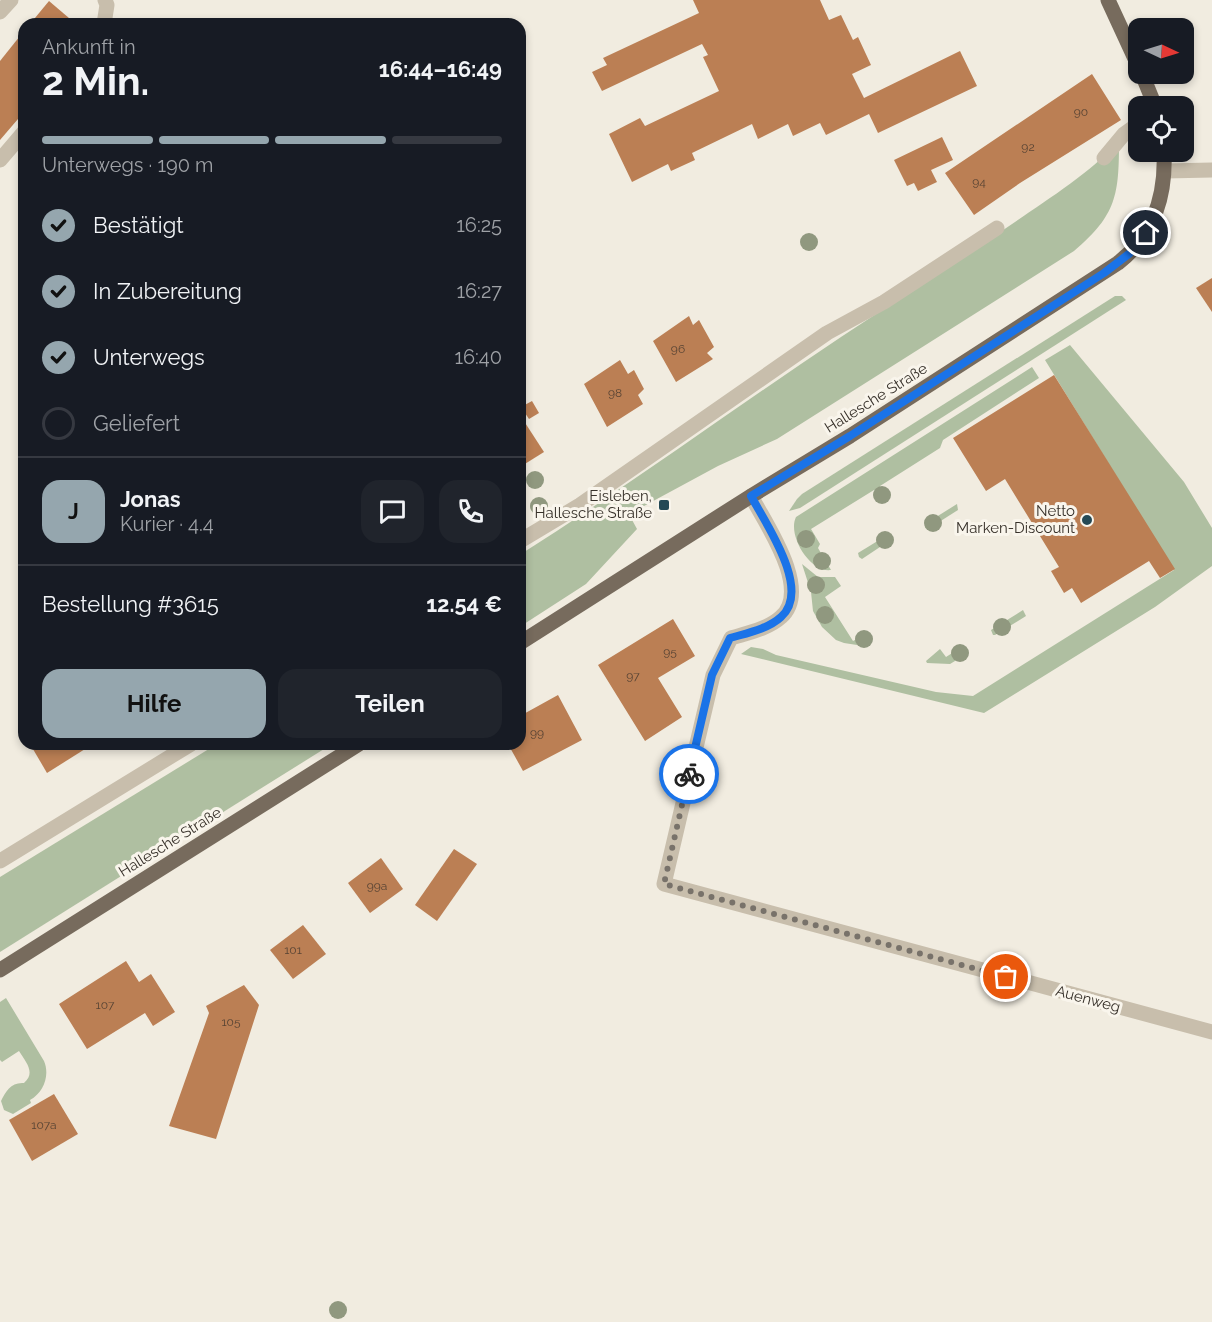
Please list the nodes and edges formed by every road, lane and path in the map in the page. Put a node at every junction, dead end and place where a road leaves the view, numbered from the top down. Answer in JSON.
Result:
{"nodes":[{"id":1,"x":11,"y":0,"type":"edge"},
{"id":2,"x":105,"y":0,"type":"edge"},
{"id":3,"x":1108,"y":0,"type":"edge"},
{"id":4,"x":0,"y":12,"type":"edge"},
{"id":5,"x":105,"y":18,"type":"edge"},
{"id":6,"x":1128,"y":43,"type":"edge"},
{"id":7,"x":1128,"y":131,"type":"edge"},
{"id":8,"x":18,"y":139,"type":"edge"},
{"id":9,"x":1104,"y":158,"type":"dead end"},
{"id":10,"x":0,"y":160,"type":"edge"},
{"id":11,"x":1165,"y":162,"type":"edge"},
{"id":12,"x":1212,"y":170,"type":"edge"},
{"id":13,"x":1165,"y":171,"type":"junction"},
{"id":14,"x":997,"y":228,"type":"dead end"},
{"id":15,"x":751,"y":496,"type":"junction"},
{"id":16,"x":526,"y":538,"type":"edge"},
{"id":17,"x":526,"y":639,"type":"edge"},
{"id":18,"x":181,"y":750,"type":"edge"},
{"id":19,"x":349,"y":750,"type":"edge"},
{"id":20,"x":0,"y":861,"type":"edge"},
{"id":21,"x":0,"y":970,"type":"edge"},
{"id":22,"x":1212,"y":1032,"type":"edge"}],
"edges":[{"from":1,"to":4,"type":"street"},
{"from":2,"to":5,"type":"street"},
{"from":3,"to":6,"type":"main road"},
{"from":7,"to":9,"type":"street"},
{"from":8,"to":10,"type":"street"},
{"from":11,"to":13,"type":"main road","name":"Hallesche Straße"},
{"from":12,"to":13,"type":"street"},
{"from":13,"to":15,"type":"main road","name":"Hallesche Straße"},
{"from":14,"to":16,"type":"street"},
{"from":15,"to":17,"type":"main road","name":"Hallesche Straße"},
{"from":15,"to":22,"type":"street","name":"Auenweg"},
{"from":18,"to":20,"type":"street"},
{"from":19,"to":21,"type":"main road","name":"Hallesche Straße"}]}
